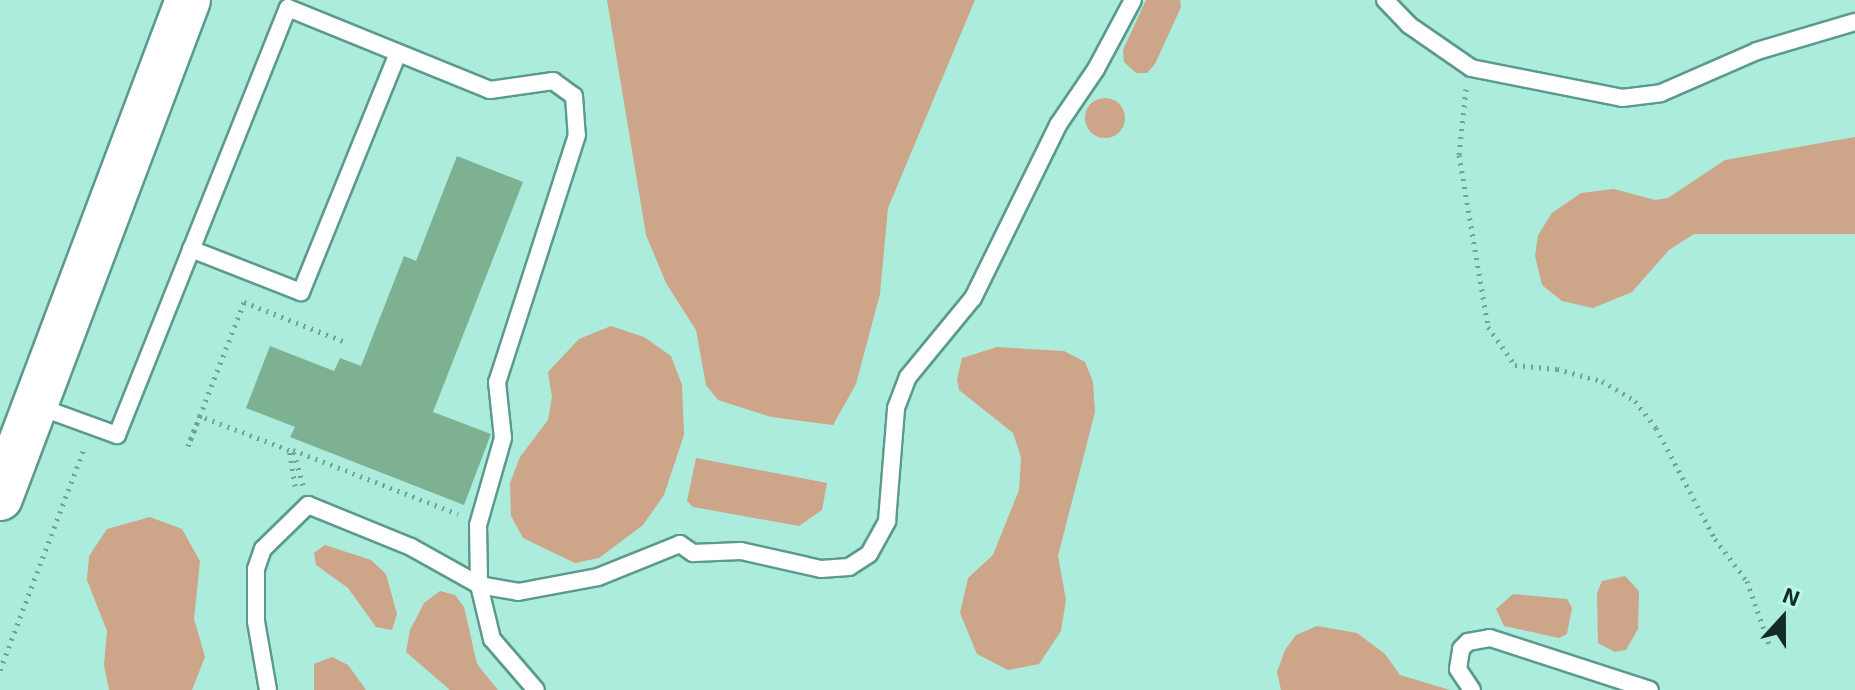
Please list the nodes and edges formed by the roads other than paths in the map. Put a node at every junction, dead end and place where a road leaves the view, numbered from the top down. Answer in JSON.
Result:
{"nodes":[{"id":1,"x":188,"y":0,"type":"edge"},
{"id":2,"x":1133,"y":0,"type":"edge"},
{"id":3,"x":1385,"y":0,"type":"edge"},
{"id":4,"x":304,"y":7,"type":"edge"},
{"id":5,"x":1855,"y":22,"type":"edge"},
{"id":6,"x":398,"y":53,"type":"junction"},
{"id":7,"x":191,"y":249,"type":"junction"},
{"id":8,"x":35,"y":405,"type":"junction"},
{"id":9,"x":0,"y":498,"type":"edge"},
{"id":10,"x":479,"y":585,"type":"junction"},
{"id":11,"x":268,"y":690,"type":"edge"},
{"id":12,"x":536,"y":690,"type":"edge"},
{"id":13,"x":1472,"y":690,"type":"edge"},
{"id":14,"x":1650,"y":690,"type":"edge"}],
"edges":[{"from":1,"to":8,"type":"main road"},
{"from":2,"to":10,"type":"lane"},
{"from":3,"to":5,"type":"lane"},
{"from":4,"to":6,"type":"lane"},
{"from":4,"to":7,"type":"lane"},
{"from":6,"to":7,"type":"lane"},
{"from":6,"to":10,"type":"lane"},
{"from":7,"to":8,"type":"lane"},
{"from":8,"to":9,"type":"main road"},
{"from":10,"to":11,"type":"lane"},
{"from":10,"to":12,"type":"lane"},
{"from":13,"to":14,"type":"lane"}]}
